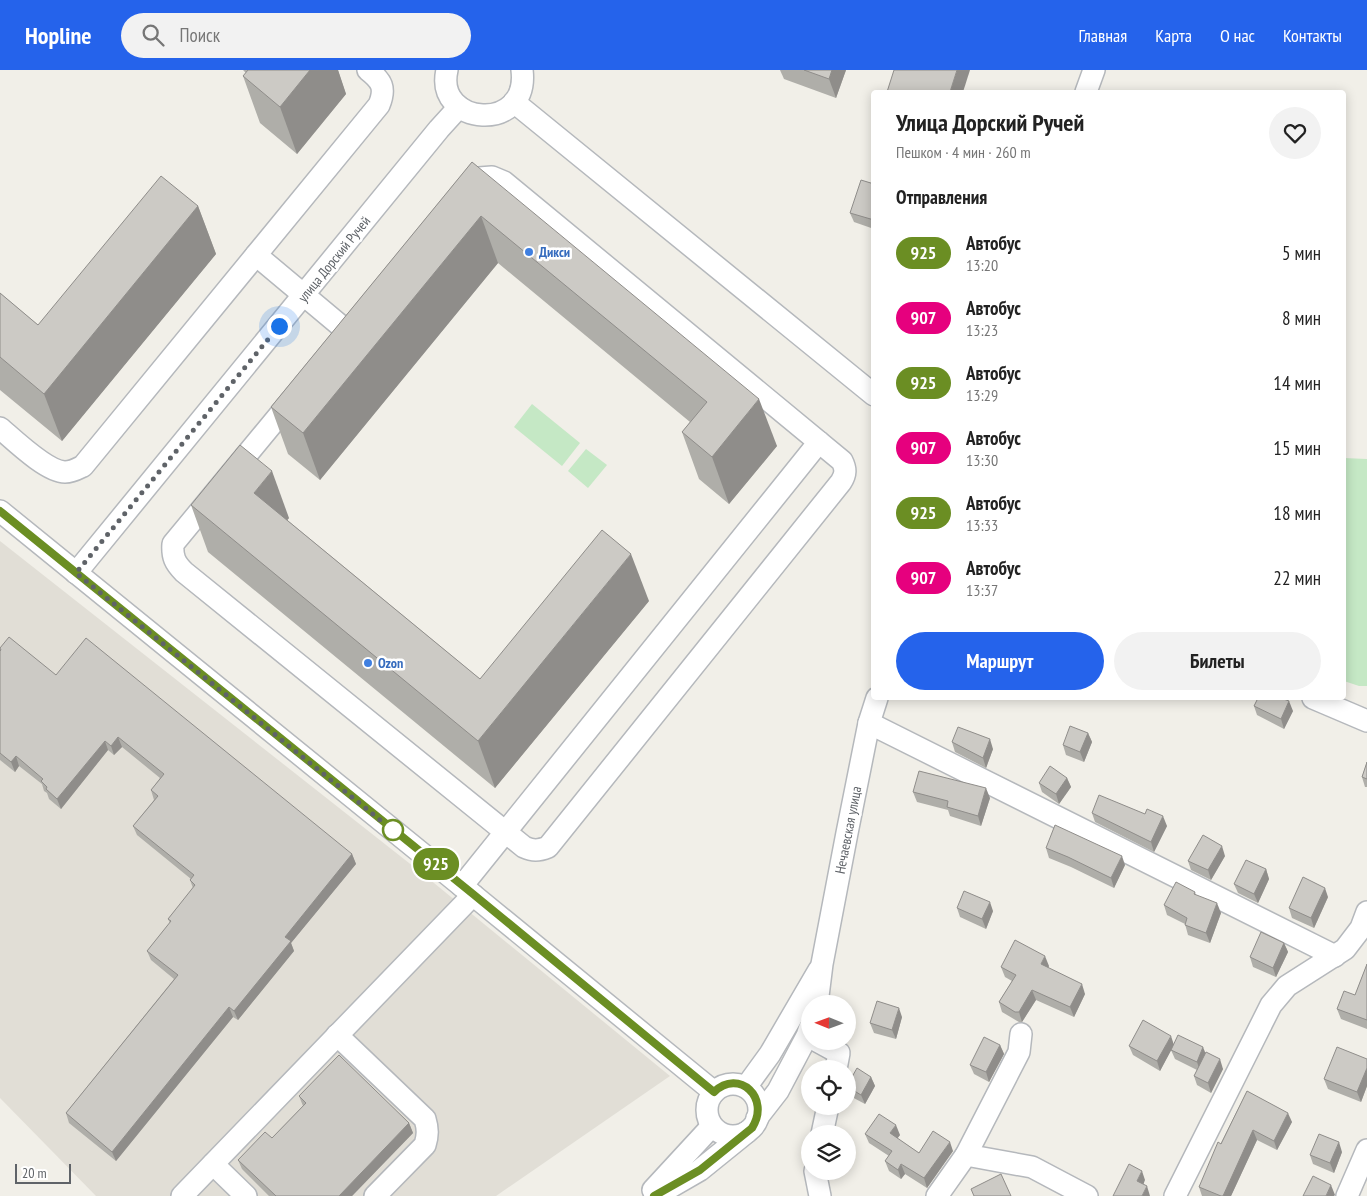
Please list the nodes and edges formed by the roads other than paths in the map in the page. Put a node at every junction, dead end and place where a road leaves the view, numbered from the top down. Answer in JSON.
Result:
{"nodes":[{"id":1,"x":368,"y":70,"type":"edge"},
{"id":2,"x":447,"y":70,"type":"edge"},
{"id":3,"x":522,"y":70,"type":"edge"},
{"id":4,"x":1094,"y":70,"type":"edge"},
{"id":5,"x":1087,"y":90,"type":"edge"},
{"id":6,"x":514,"y":102,"type":"junction"},
{"id":7,"x":459,"y":107,"type":"junction"},
{"id":8,"x":256,"y":255,"type":"junction"},
{"id":9,"x":304,"y":295,"type":"junction"},
{"id":10,"x":348,"y":332,"type":"junction"},
{"id":11,"x":871,"y":393,"type":"edge"},
{"id":12,"x":0,"y":428,"type":"edge"},
{"id":13,"x":819,"y":442,"type":"junction"},
{"id":14,"x":0,"y":511,"type":"edge"},
{"id":15,"x":76,"y":573,"type":"junction"},
{"id":16,"x":876,"y":700,"type":"edge"},
{"id":17,"x":1318,"y":700,"type":"edge"},
{"id":18,"x":1367,"y":721,"type":"edge"},
{"id":19,"x":869,"y":722,"type":"junction"},
{"id":20,"x":505,"y":832,"type":"junction"},
{"id":21,"x":467,"y":890,"type":"junction"},
{"id":22,"x":1367,"y":912,"type":"edge"},
{"id":23,"x":1335,"y":956,"type":"junction"},
{"id":24,"x":822,"y":964,"type":"junction"},
{"id":25,"x":819,"y":995,"type":"edge"},
{"id":26,"x":1020,"y":1034,"type":"dead end"},
{"id":27,"x":338,"y":1035,"type":"junction"},
{"id":28,"x":801,"y":1048,"type":"edge"},
{"id":29,"x":834,"y":1050,"type":"edge"},
{"id":30,"x":838,"y":1060,"type":"edge"},
{"id":31,"x":746,"y":1088,"type":"junction"},
{"id":32,"x":714,"y":1092,"type":"junction"},
{"id":33,"x":752,"y":1125,"type":"junction"},
{"id":34,"x":712,"y":1126,"type":"junction"},
{"id":35,"x":1367,"y":1150,"type":"edge"},
{"id":36,"x":966,"y":1155,"type":"junction"},
{"id":37,"x":213,"y":1164,"type":"junction"},
{"id":38,"x":817,"y":1180,"type":"edge"},
{"id":39,"x":182,"y":1196,"type":"edge"},
{"id":40,"x":246,"y":1196,"type":"edge"},
{"id":41,"x":375,"y":1196,"type":"edge"},
{"id":42,"x":648,"y":1196,"type":"edge"},
{"id":43,"x":654,"y":1196,"type":"edge"},
{"id":44,"x":820,"y":1196,"type":"edge"},
{"id":45,"x":937,"y":1196,"type":"edge"},
{"id":46,"x":1087,"y":1196,"type":"edge"},
{"id":47,"x":1175,"y":1196,"type":"edge"},
{"id":48,"x":1347,"y":1196,"type":"edge"}],
"edges":[{"from":1,"to":8,"type":"street"},
{"from":2,"to":7,"type":"street"},
{"from":3,"to":6,"type":"street"},
{"from":4,"to":5,"type":"street"},
{"from":6,"to":7,"type":"street"},
{"from":6,"to":11,"type":"street"},
{"from":7,"to":9,"type":"street","name":"улица Дорский Ручей"},
{"from":8,"to":9,"type":"street"},
{"from":8,"to":12,"type":"street"},
{"from":9,"to":10,"type":"street"},
{"from":9,"to":15,"type":"street","name":"улица Дорский Ручей"},
{"from":10,"to":13,"type":"street"},
{"from":10,"to":20,"type":"street"},
{"from":13,"to":20,"type":"street"},
{"from":13,"to":20,"type":"street"},
{"from":14,"to":15,"type":"street"},
{"from":15,"to":21,"type":"street"},
{"from":16,"to":19,"type":"street","name":"Нечаевская улица"},
{"from":17,"to":18,"type":"street"},
{"from":19,"to":23,"type":"street"},
{"from":19,"to":24,"type":"street","name":"Нечаевская улица"},
{"from":20,"to":21,"type":"street"},
{"from":21,"to":27,"type":"street"},
{"from":21,"to":32,"type":"street"},
{"from":22,"to":23,"type":"street"},
{"from":23,"to":47,"type":"street"},
{"from":24,"to":25,"type":"street","name":"Нечаевская улица"},
{"from":24,"to":31,"type":"street","name":"Нечаевская улица"},
{"from":26,"to":36,"type":"street"},
{"from":27,"to":37,"type":"street"},
{"from":27,"to":41,"type":"street"},
{"from":28,"to":33,"type":"street"},
{"from":29,"to":30,"type":"street"},
{"from":31,"to":32,"type":"street"},
{"from":31,"to":33,"type":"street"},
{"from":32,"to":34,"type":"street"},
{"from":33,"to":34,"type":"street"},
{"from":33,"to":43,"type":"street"},
{"from":34,"to":42,"type":"street"},
{"from":35,"to":48,"type":"street"},
{"from":36,"to":45,"type":"street"},
{"from":36,"to":46,"type":"street"},
{"from":37,"to":39,"type":"street"},
{"from":37,"to":40,"type":"street"},
{"from":38,"to":44,"type":"street"}]}
